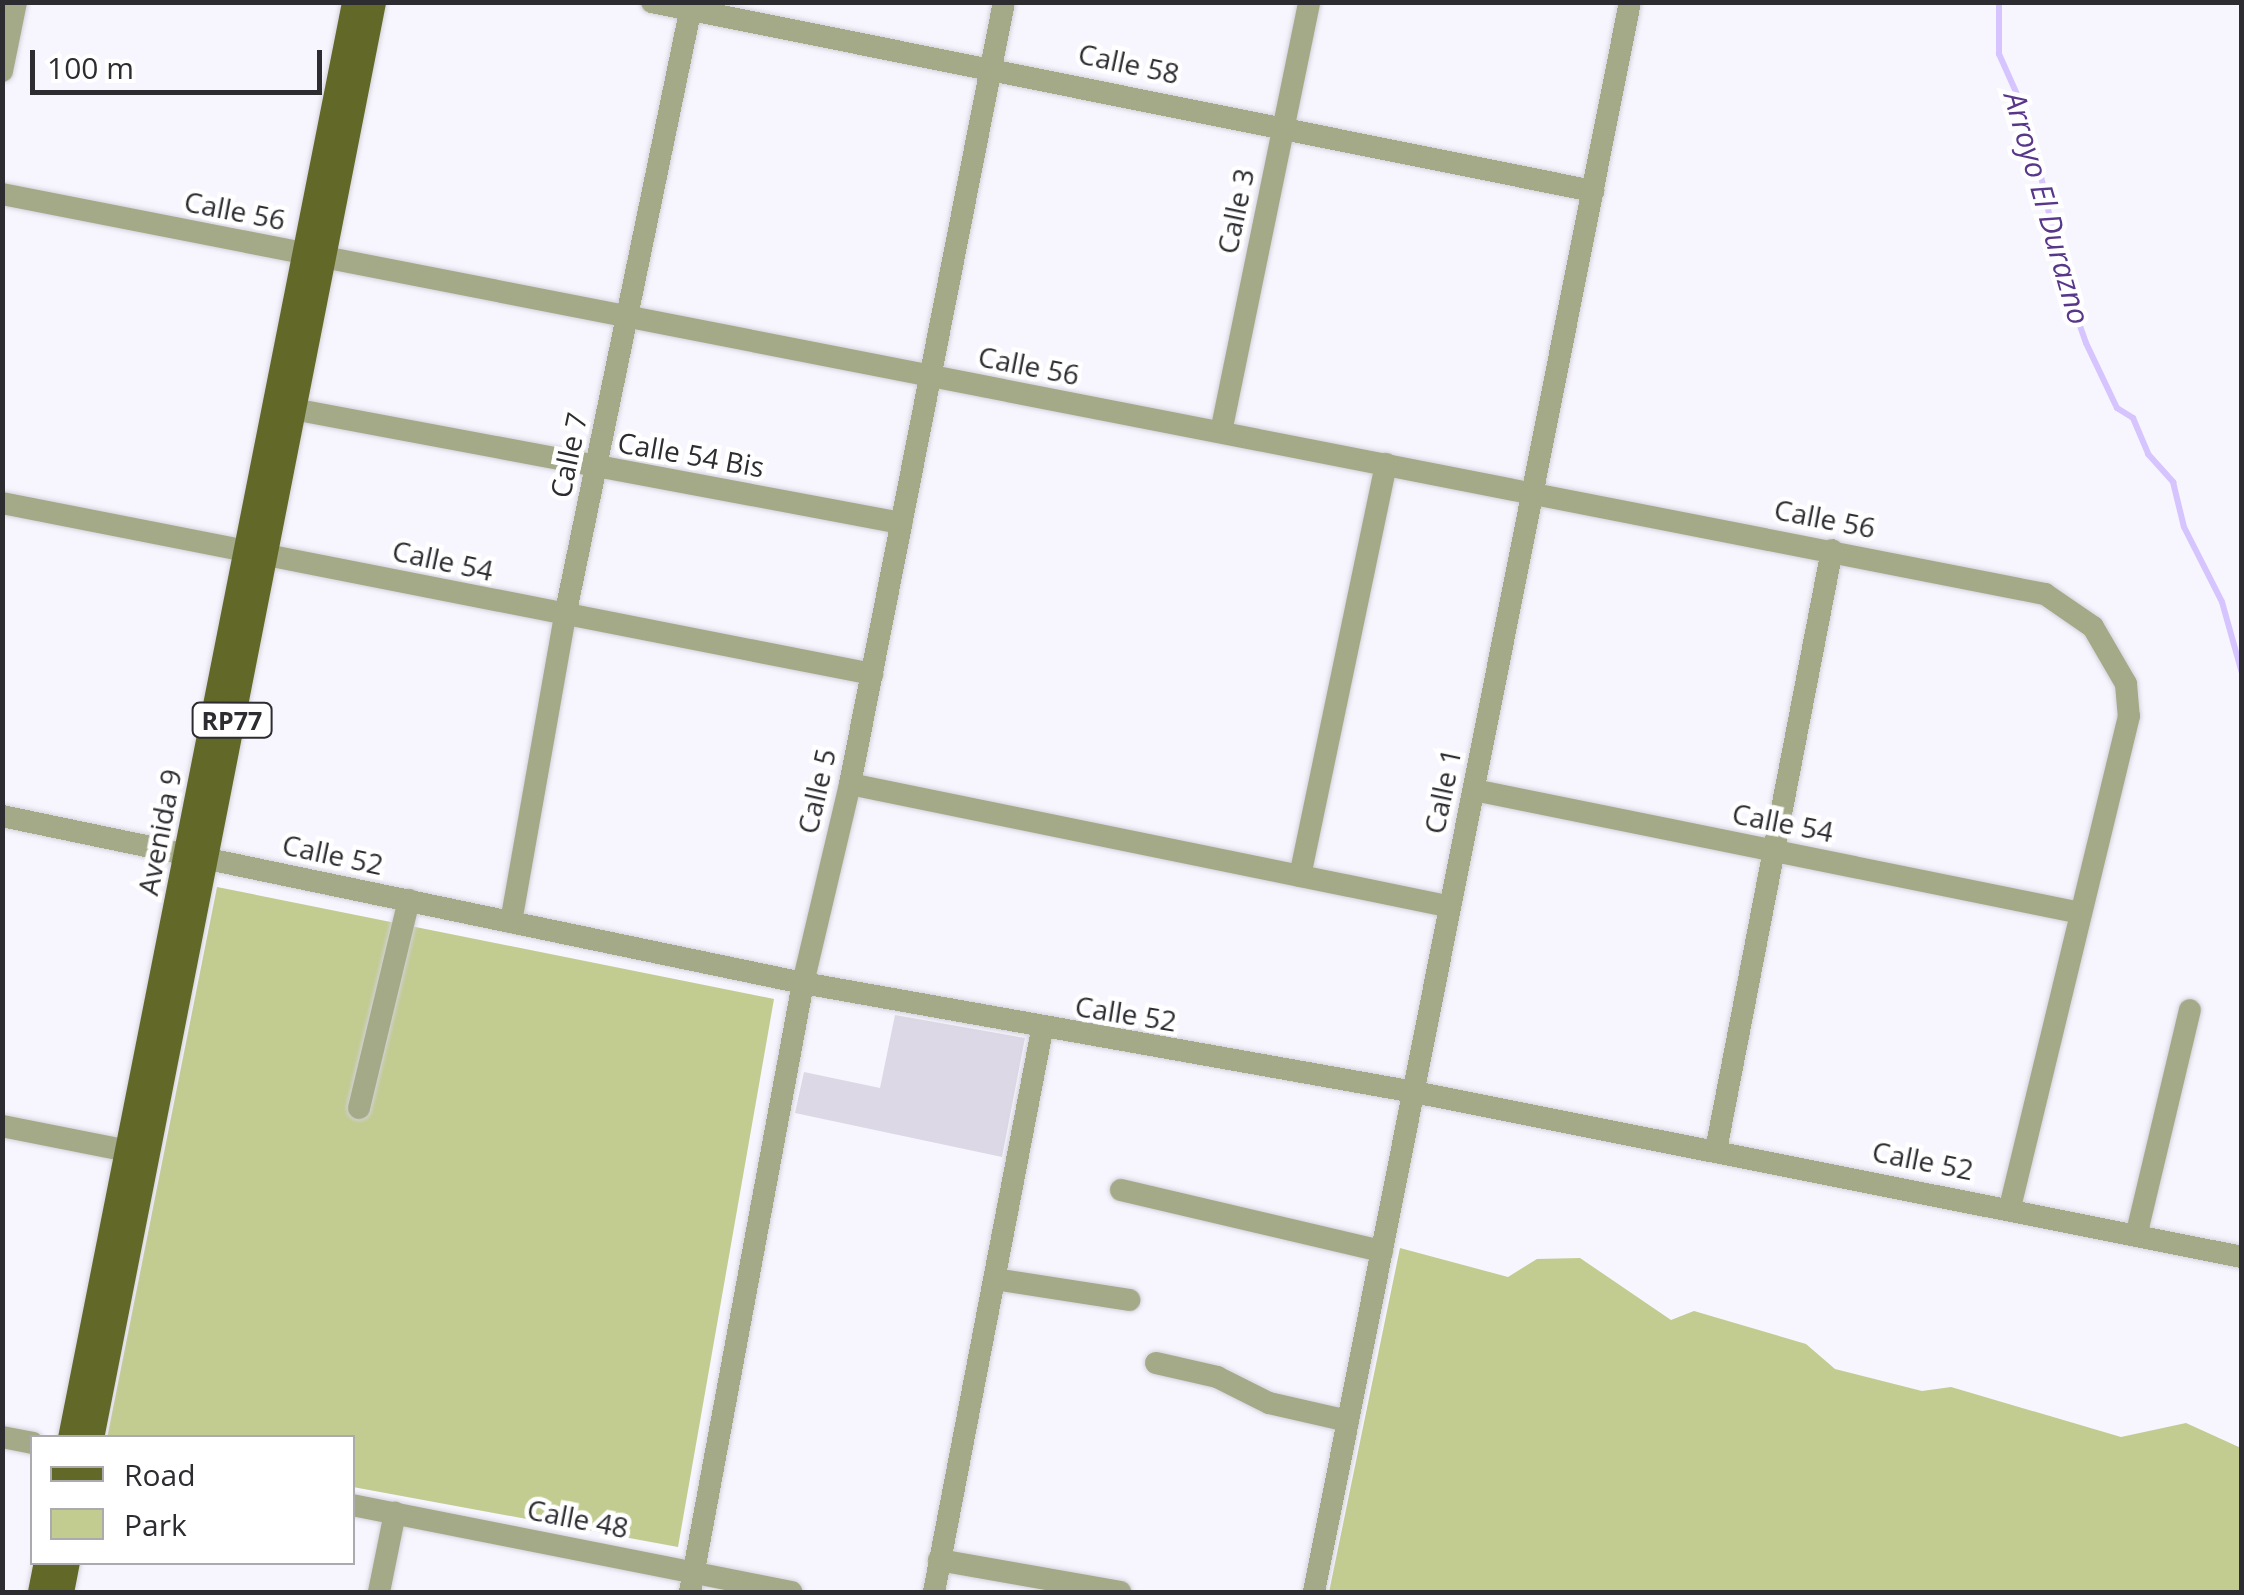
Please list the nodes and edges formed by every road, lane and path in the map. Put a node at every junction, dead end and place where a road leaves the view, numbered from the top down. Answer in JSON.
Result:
{"nodes":[{"id":1,"x":16,"y":2,"type":"edge"},
{"id":2,"x":354,"y":2,"type":"edge"},
{"id":3,"x":373,"y":2,"type":"edge"},
{"id":4,"x":652,"y":2,"type":"edge"},
{"id":5,"x":1004,"y":2,"type":"edge"},
{"id":6,"x":1308,"y":2,"type":"edge"},
{"id":7,"x":1630,"y":2,"type":"edge"},
{"id":8,"x":691,"y":6,"type":"edge"},
{"id":9,"x":992,"y":66,"type":"junction"},
{"id":10,"x":2,"y":70,"type":"edge"},
{"id":11,"x":1283,"y":126,"type":"junction"},
{"id":12,"x":1593,"y":190,"type":"junction"},
{"id":13,"x":2,"y":194,"type":"edge"},
{"id":14,"x":314,"y":256,"type":"junction"},
{"id":15,"x":630,"y":318,"type":"junction"},
{"id":16,"x":930,"y":377,"type":"junction"},
{"id":17,"x":293,"y":410,"type":"junction"},
{"id":18,"x":1221,"y":432,"type":"junction"},
{"id":19,"x":1386,"y":464,"type":"junction"},
{"id":20,"x":595,"y":467,"type":"junction"},
{"id":21,"x":1533,"y":492,"type":"junction"},
{"id":22,"x":2,"y":503,"type":"edge"},
{"id":23,"x":901,"y":523,"type":"junction"},
{"id":24,"x":1832,"y":550,"type":"junction"},
{"id":25,"x":256,"y":553,"type":"junction"},
{"id":26,"x":564,"y":616,"type":"junction"},
{"id":27,"x":872,"y":674,"type":"junction"},
{"id":28,"x":850,"y":784,"type":"junction"},
{"id":29,"x":1474,"y":790,"type":"junction"},
{"id":30,"x":2,"y":816,"type":"edge"},
{"id":31,"x":1774,"y":851,"type":"junction"},
{"id":32,"x":195,"y":856,"type":"junction"},
{"id":33,"x":1300,"y":876,"type":"junction"},
{"id":34,"x":409,"y":900,"type":"junction"},
{"id":35,"x":1448,"y":906,"type":"junction"},
{"id":36,"x":2081,"y":913,"type":"junction"},
{"id":37,"x":512,"y":922,"type":"junction"},
{"id":38,"x":803,"y":983,"type":"junction"},
{"id":39,"x":2190,"y":1010,"type":"dead end"},
{"id":40,"x":1042,"y":1030,"type":"junction"},
{"id":41,"x":1414,"y":1092,"type":"junction"},
{"id":42,"x":359,"y":1108,"type":"dead end"},
{"id":43,"x":2,"y":1126,"type":"edge"},
{"id":44,"x":1716,"y":1150,"type":"junction"},
{"id":45,"x":137,"y":1153,"type":"junction"},
{"id":46,"x":1121,"y":1190,"type":"dead end"},
{"id":47,"x":2010,"y":1208,"type":"junction"},
{"id":48,"x":2136,"y":1232,"type":"junction"},
{"id":49,"x":1382,"y":1252,"type":"junction"},
{"id":50,"x":2242,"y":1258,"type":"edge"},
{"id":51,"x":995,"y":1279,"type":"junction"},
{"id":52,"x":1130,"y":1300,"type":"dead end"},
{"id":53,"x":1156,"y":1364,"type":"dead end"},
{"id":54,"x":1348,"y":1421,"type":"junction"},
{"id":55,"x":71,"y":1435,"type":"edge"},
{"id":56,"x":91,"y":1435,"type":"edge"},
{"id":57,"x":2,"y":1436,"type":"edge"},
{"id":58,"x":30,"y":1442,"type":"edge"},
{"id":59,"x":355,"y":1506,"type":"edge"},
{"id":60,"x":395,"y":1513,"type":"junction"},
{"id":61,"x":939,"y":1560,"type":"junction"},
{"id":62,"x":45,"y":1565,"type":"edge"},
{"id":63,"x":66,"y":1565,"type":"edge"},
{"id":64,"x":692,"y":1582,"type":"edge"},
{"id":65,"x":40,"y":1592,"type":"edge"},
{"id":66,"x":61,"y":1592,"type":"edge"},
{"id":67,"x":379,"y":1592,"type":"edge"},
{"id":68,"x":791,"y":1592,"type":"edge"},
{"id":69,"x":934,"y":1592,"type":"edge"},
{"id":70,"x":1120,"y":1592,"type":"edge"},
{"id":71,"x":1314,"y":1592,"type":"edge"}],
"edges":[{"from":1,"to":10,"type":"street"},
{"from":2,"to":14,"type":"main road","name":"Avenida 9","number":"RP77"},
{"from":3,"to":14,"type":"main road","name":"Avenida 9","number":"RP77"},
{"from":4,"to":8,"type":"street","name":"Calle 58"},
{"from":5,"to":9,"type":"street","name":"Calle 5"},
{"from":6,"to":11,"type":"street","name":"Calle 3"},
{"from":7,"to":12,"type":"street","name":"Calle 1"},
{"from":8,"to":9,"type":"street","name":"Calle 58"},
{"from":8,"to":15,"type":"street","name":"Calle 7"},
{"from":9,"to":11,"type":"street","name":"Calle 58"},
{"from":9,"to":16,"type":"street","name":"Calle 5"},
{"from":11,"to":12,"type":"street","name":"Calle 58"},
{"from":11,"to":18,"type":"street","name":"Calle 3"},
{"from":12,"to":21,"type":"street","name":"Calle 1"},
{"from":13,"to":14,"type":"street","name":"Calle 56"},
{"from":14,"to":15,"type":"street","name":"Calle 56"},
{"from":14,"to":17,"type":"main road","name":"Avenida 9","number":"RP77"},
{"from":14,"to":25,"type":"main road","name":"Avenida 9","number":"RP77"},
{"from":15,"to":16,"type":"street","name":"Calle 56"},
{"from":15,"to":20,"type":"street","name":"Calle 7"},
{"from":16,"to":18,"type":"street","name":"Calle 56"},
{"from":16,"to":23,"type":"street","name":"Calle 5"},
{"from":17,"to":20,"type":"street","name":"Calle 54 Bis"},
{"from":17,"to":25,"type":"main road","name":"Avenida 9","number":"RP77"},
{"from":18,"to":19,"type":"street","name":"Calle 56"},
{"from":19,"to":21,"type":"street","name":"Calle 56"},
{"from":19,"to":33,"type":"street"},
{"from":20,"to":23,"type":"street","name":"Calle 54 Bis"},
{"from":20,"to":26,"type":"street","name":"Calle 7"},
{"from":21,"to":24,"type":"street","name":"Calle 56"},
{"from":21,"to":29,"type":"street","name":"Calle 1"},
{"from":22,"to":25,"type":"street","name":"Calle 54"},
{"from":23,"to":27,"type":"street","name":"Calle 5"},
{"from":24,"to":31,"type":"street"},
{"from":24,"to":36,"type":"street","name":"Calle 56"},
{"from":25,"to":26,"type":"street","name":"Calle 54"},
{"from":25,"to":32,"type":"main road","name":"Avenida 9","number":"RP77"},
{"from":26,"to":27,"type":"street","name":"Calle 54"},
{"from":26,"to":37,"type":"street","name":"Calle 7"},
{"from":27,"to":28,"type":"street","name":"Calle 5"},
{"from":28,"to":33,"type":"street"},
{"from":28,"to":38,"type":"street","name":"Calle 5"},
{"from":29,"to":31,"type":"street","name":"Calle 54"},
{"from":29,"to":35,"type":"street","name":"Calle 1"},
{"from":30,"to":32,"type":"street","name":"Calle 52"},
{"from":31,"to":36,"type":"street","name":"Calle 54"},
{"from":31,"to":44,"type":"street"},
{"from":32,"to":34,"type":"street","name":"Calle 52"},
{"from":32,"to":45,"type":"main road","name":"Avenida 9","number":"RP77"},
{"from":33,"to":35,"type":"street"},
{"from":34,"to":37,"type":"street","name":"Calle 52"},
{"from":34,"to":42,"type":"street"},
{"from":35,"to":41,"type":"street","name":"Calle 1"},
{"from":36,"to":47,"type":"street"},
{"from":37,"to":38,"type":"street","name":"Calle 52"},
{"from":38,"to":40,"type":"street","name":"Calle 52"},
{"from":38,"to":64,"type":"street","name":"Calle 5"},
{"from":39,"to":48,"type":"street"},
{"from":40,"to":41,"type":"street","name":"Calle 52"},
{"from":40,"to":51,"type":"street"},
{"from":41,"to":44,"type":"street","name":"Calle 52"},
{"from":41,"to":49,"type":"street","name":"Calle 1"},
{"from":43,"to":45,"type":"street"},
{"from":44,"to":47,"type":"street","name":"Calle 52"},
{"from":45,"to":55,"type":"main road","name":"Avenida 9","number":"RP77"},
{"from":45,"to":56,"type":"main road","name":"Avenida 9","number":"RP77"},
{"from":46,"to":49,"type":"street"},
{"from":47,"to":48,"type":"street","name":"Calle 52"},
{"from":48,"to":50,"type":"street","name":"Calle 52"},
{"from":49,"to":54,"type":"street","name":"Calle 1"},
{"from":51,"to":52,"type":"street"},
{"from":51,"to":61,"type":"street"},
{"from":53,"to":54,"type":"street"},
{"from":54,"to":71,"type":"street","name":"Calle 1"},
{"from":57,"to":58,"type":"street"},
{"from":59,"to":60,"type":"street","name":"Calle 48"},
{"from":60,"to":64,"type":"street","name":"Calle 48"},
{"from":60,"to":67,"type":"street"},
{"from":61,"to":69,"type":"street"},
{"from":61,"to":70,"type":"street"},
{"from":62,"to":65,"type":"main road"},
{"from":63,"to":66,"type":"main road"},
{"from":64,"to":68,"type":"street","name":"Calle 48"}]}
